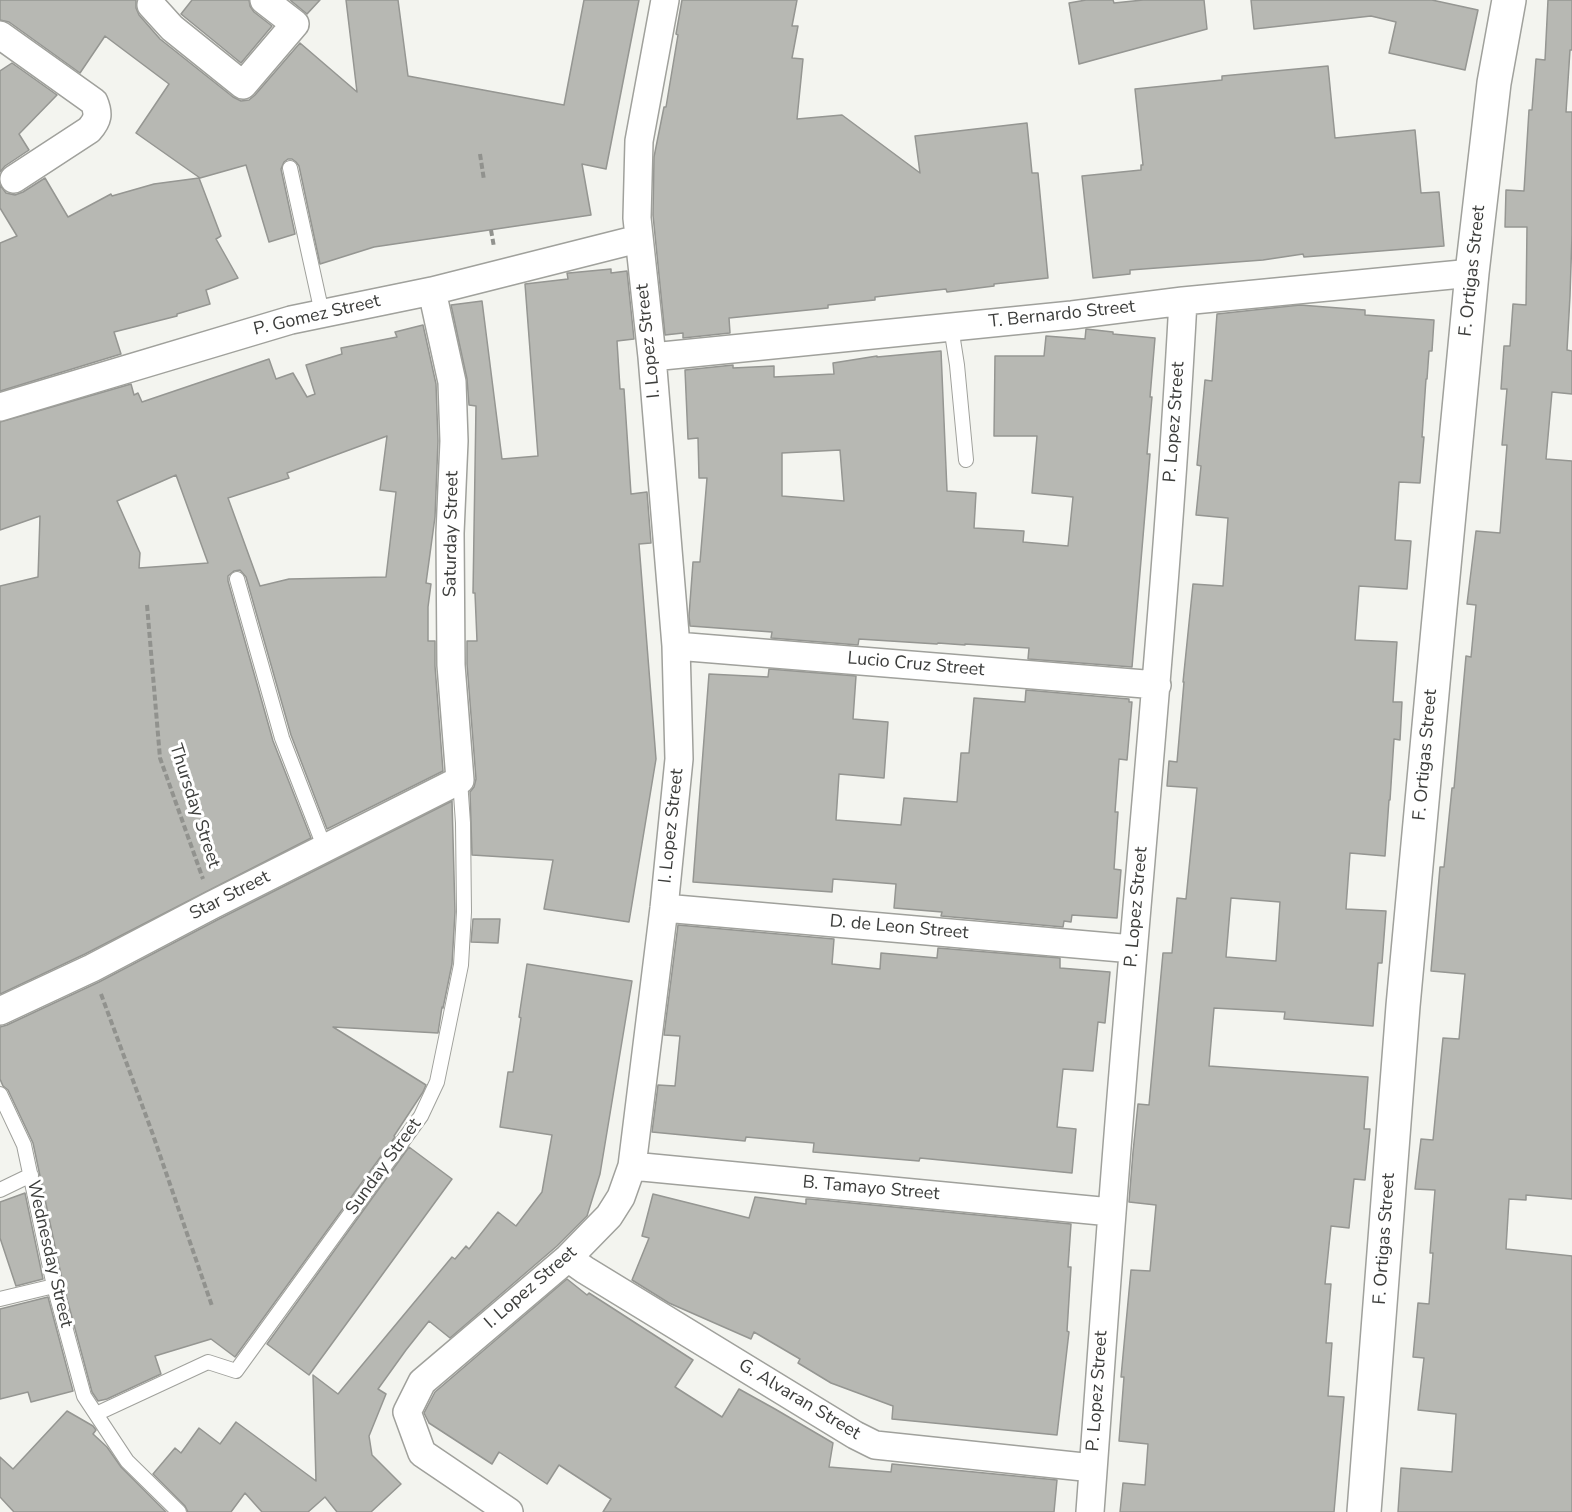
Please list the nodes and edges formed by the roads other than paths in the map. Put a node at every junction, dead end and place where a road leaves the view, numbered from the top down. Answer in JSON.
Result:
{"nodes":[{"id":1,"x":264,"y":0,"type":"edge"},
{"id":2,"x":665,"y":0,"type":"edge"},
{"id":3,"x":1509,"y":0,"type":"edge"},
{"id":4,"x":148,"y":2,"type":"edge"},
{"id":5,"x":0,"y":35,"type":"edge"},
{"id":6,"x":290,"y":168,"type":"dead end"},
{"id":7,"x":14,"y":179,"type":"dead end"},
{"id":8,"x":638,"y":239,"type":"junction"},
{"id":9,"x":1472,"y":273,"type":"junction"},
{"id":10,"x":432,"y":291,"type":"junction"},
{"id":11,"x":1183,"y":301,"type":"junction"},
{"id":12,"x":322,"y":313,"type":"junction"},
{"id":13,"x":951,"y":327,"type":"junction"},
{"id":14,"x":652,"y":357,"type":"junction"},
{"id":15,"x":0,"y":407,"type":"edge"},
{"id":16,"x":966,"y":460,"type":"dead end"},
{"id":17,"x":237,"y":579,"type":"dead end"},
{"id":18,"x":676,"y":646,"type":"junction"},
{"id":19,"x":1157,"y":685,"type":"junction"},
{"id":20,"x":460,"y":780,"type":"junction"},
{"id":21,"x":325,"y":849,"type":"junction"},
{"id":22,"x":664,"y":908,"type":"junction"},
{"id":23,"x":1133,"y":949,"type":"junction"},
{"id":24,"x":0,"y":1011,"type":"edge"},
{"id":25,"x":0,"y":1094,"type":"edge"},
{"id":26,"x":632,"y":1166,"type":"junction"},
{"id":27,"x":31,"y":1175,"type":"junction"},
{"id":28,"x":0,"y":1190,"type":"edge"},
{"id":29,"x":1111,"y":1212,"type":"junction"},
{"id":30,"x":568,"y":1257,"type":"junction"},
{"id":31,"x":54,"y":1286,"type":"junction"},
{"id":32,"x":0,"y":1299,"type":"edge"},
{"id":33,"x":96,"y":1414,"type":"junction"},
{"id":34,"x":1093,"y":1468,"type":"junction"},
{"id":35,"x":180,"y":1512,"type":"edge"},
{"id":36,"x":509,"y":1512,"type":"edge"},
{"id":37,"x":1090,"y":1512,"type":"edge"},
{"id":38,"x":1364,"y":1512,"type":"edge"}],
"edges":[{"from":1,"to":4,"type":"street"},
{"from":2,"to":8,"type":"street","name":"I. Lopez Street"},
{"from":3,"to":9,"type":"street","name":"F. Ortigas Street"},
{"from":5,"to":7,"type":"street"},
{"from":6,"to":12,"type":"lane"},
{"from":8,"to":10,"type":"street","name":"P. Gomez Street"},
{"from":8,"to":14,"type":"street","name":"I. Lopez Street"},
{"from":9,"to":11,"type":"street","name":"T. Bernardo Street"},
{"from":9,"to":38,"type":"street","name":"F. Ortigas Street"},
{"from":10,"to":12,"type":"street","name":"P. Gomez Street"},
{"from":10,"to":20,"type":"street","name":"Saturday Street"},
{"from":11,"to":13,"type":"street","name":"T. Bernardo Street"},
{"from":11,"to":19,"type":"street","name":"P. Lopez Street"},
{"from":12,"to":15,"type":"street","name":"P. Gomez Street"},
{"from":13,"to":14,"type":"street","name":"T. Bernardo Street"},
{"from":13,"to":16,"type":"lane"},
{"from":14,"to":18,"type":"street","name":"I. Lopez Street"},
{"from":17,"to":21,"type":"lane"},
{"from":18,"to":19,"type":"street","name":"Lucio Cruz Street"},
{"from":18,"to":22,"type":"street","name":"I. Lopez Street"},
{"from":19,"to":23,"type":"street","name":"P. Lopez Street"},
{"from":20,"to":21,"type":"street","name":"Star Street"},
{"from":20,"to":33,"type":"lane","name":"Sunday Street"},
{"from":21,"to":24,"type":"street","name":"Star Street"},
{"from":22,"to":23,"type":"street","name":"D. de Leon Street"},
{"from":22,"to":26,"type":"street","name":"I. Lopez Street"},
{"from":23,"to":29,"type":"street","name":"P. Lopez Street"},
{"from":25,"to":27,"type":"lane","name":"Wednesday Street"},
{"from":26,"to":29,"type":"street","name":"B. Tamayo Street"},
{"from":26,"to":30,"type":"street","name":"I. Lopez Street"},
{"from":27,"to":28,"type":"lane"},
{"from":27,"to":31,"type":"lane","name":"Wednesday Street"},
{"from":29,"to":34,"type":"street","name":"P. Lopez Street"},
{"from":30,"to":34,"type":"street","name":"G. Alvaran Street"},
{"from":30,"to":36,"type":"street","name":"I. Lopez Street"},
{"from":31,"to":32,"type":"lane"},
{"from":31,"to":33,"type":"lane","name":"Wednesday Street"},
{"from":33,"to":35,"type":"lane","name":"Wednesday Street"},
{"from":34,"to":37,"type":"street","name":"P. Lopez Street"}]}
